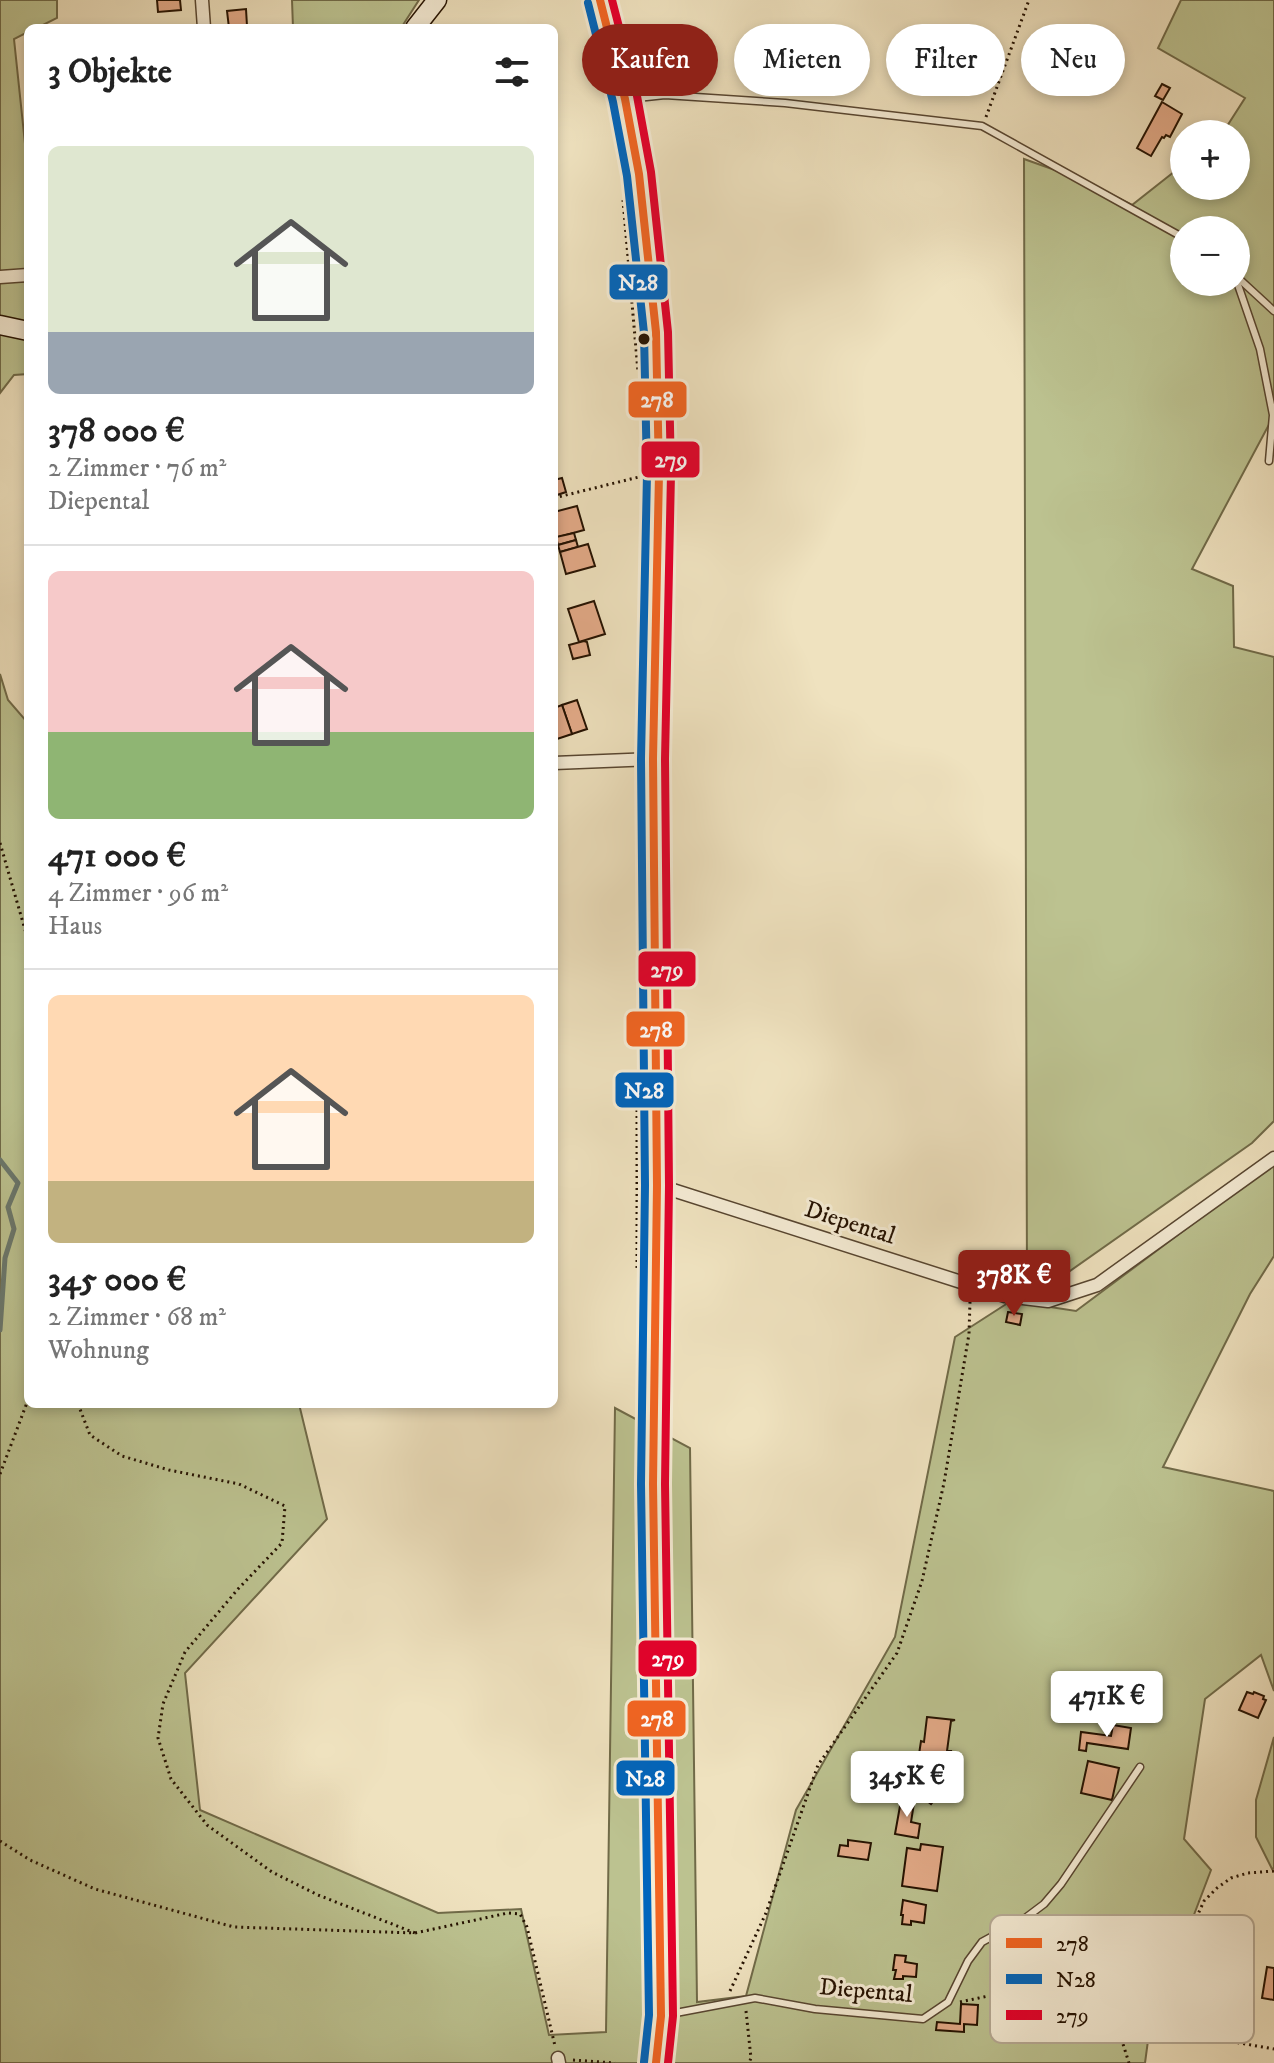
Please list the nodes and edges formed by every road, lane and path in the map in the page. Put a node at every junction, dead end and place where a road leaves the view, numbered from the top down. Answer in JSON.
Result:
{"nodes":[{"id":1,"x":202,"y":0,"type":"edge"},
{"id":2,"x":437,"y":0,"type":"edge"},
{"id":3,"x":600,"y":0,"type":"edge"},
{"id":4,"x":1029,"y":0,"type":"edge"},
{"id":5,"x":204,"y":24,"type":"edge"},
{"id":6,"x":418,"y":24,"type":"edge"},
{"id":7,"x":625,"y":99,"type":"junction"},
{"id":8,"x":982,"y":126,"type":"junction"},
{"id":9,"x":623,"y":200,"type":"dead end"},
{"id":10,"x":1170,"y":230,"type":"edge"},
{"id":11,"x":24,"y":275,"type":"edge"},
{"id":12,"x":0,"y":277,"type":"edge"},
{"id":13,"x":1250,"y":290,"type":"edge"},
{"id":14,"x":1242,"y":296,"type":"edge"},
{"id":15,"x":1274,"y":311,"type":"edge"},
{"id":16,"x":0,"y":325,"type":"edge"},
{"id":17,"x":24,"y":330,"type":"edge"},
{"id":18,"x":638,"y":372,"type":"dead end"},
{"id":19,"x":1269,"y":461,"type":"dead end"},
{"id":20,"x":643,"y":476,"type":"dead end"},
{"id":21,"x":558,"y":497,"type":"edge"},
{"id":22,"x":653,"y":759,"type":"junction"},
{"id":23,"x":558,"y":763,"type":"edge"},
{"id":24,"x":0,"y":843,"type":"edge"},
{"id":25,"x":24,"y":926,"type":"edge"},
{"id":26,"x":1274,"y":1158,"type":"edge"},
{"id":27,"x":657,"y":1185,"type":"junction"},
{"id":28,"x":970,"y":1285,"type":"junction"},
{"id":29,"x":25,"y":1408,"type":"edge"},
{"id":30,"x":80,"y":1408,"type":"edge"},
{"id":31,"x":0,"y":1474,"type":"edge"},
{"id":32,"x":1140,"y":1767,"type":"dead end"},
{"id":33,"x":0,"y":1841,"type":"edge"},
{"id":34,"x":1274,"y":1871,"type":"edge"},
{"id":35,"x":1029,"y":1915,"type":"edge"},
{"id":36,"x":1198,"y":1915,"type":"edge"},
{"id":37,"x":415,"y":1933,"type":"junction"},
{"id":38,"x":990,"y":1938,"type":"edge"},
{"id":39,"x":990,"y":1996,"type":"edge"},
{"id":40,"x":745,"y":2001,"type":"junction"},
{"id":41,"x":948,"y":2002,"type":"junction"},
{"id":42,"x":724,"y":2006,"type":"junction"},
{"id":43,"x":661,"y":2016,"type":"junction"},
{"id":44,"x":1122,"y":2043,"type":"edge"},
{"id":45,"x":1240,"y":2043,"type":"edge"},
{"id":46,"x":1274,"y":2049,"type":"edge"},
{"id":47,"x":559,"y":2061,"type":"edge"},
{"id":48,"x":615,"y":2063,"type":"edge"},
{"id":49,"x":656,"y":2063,"type":"edge"},
{"id":50,"x":749,"y":2063,"type":"edge"},
{"id":51,"x":1129,"y":2063,"type":"edge"}],
"edges":[{"from":1,"to":5,"type":"street"},
{"from":2,"to":6,"type":"main road"},
{"from":3,"to":7,"type":"main road"},
{"from":4,"to":8,"type":"path"},
{"from":7,"to":8,"type":"lane"},
{"from":7,"to":22,"type":"main road"},
{"from":8,"to":10,"type":"lane"},
{"from":9,"to":18,"type":"path"},
{"from":11,"to":12,"type":"street"},
{"from":13,"to":15,"type":"lane"},
{"from":14,"to":19,"type":"lane"},
{"from":16,"to":17,"type":"main road"},
{"from":20,"to":21,"type":"path"},
{"from":22,"to":23,"type":"street"},
{"from":22,"to":27,"type":"main road"},
{"from":24,"to":25,"type":"path"},
{"from":26,"to":28,"type":"street","name":"Diepental"},
{"from":27,"to":28,"type":"street","name":"Diepental"},
{"from":27,"to":43,"type":"main road"},
{"from":28,"to":42,"type":"path"},
{"from":29,"to":31,"type":"path"},
{"from":30,"to":37,"type":"path"},
{"from":32,"to":35,"type":"lane","name":"Diepental"},
{"from":33,"to":37,"type":"path"},
{"from":34,"to":36,"type":"path"},
{"from":37,"to":47,"type":"path"},
{"from":38,"to":41,"type":"lane","name":"Diepental"},
{"from":39,"to":41,"type":"path"},
{"from":40,"to":41,"type":"lane","name":"Diepental"},
{"from":40,"to":42,"type":"lane","name":"Diepental"},
{"from":40,"to":50,"type":"path"},
{"from":42,"to":43,"type":"lane","name":"Diepental"},
{"from":43,"to":49,"type":"main road"},
{"from":44,"to":51,"type":"path"},
{"from":45,"to":46,"type":"path"},
{"from":47,"to":48,"type":"path"}]}
